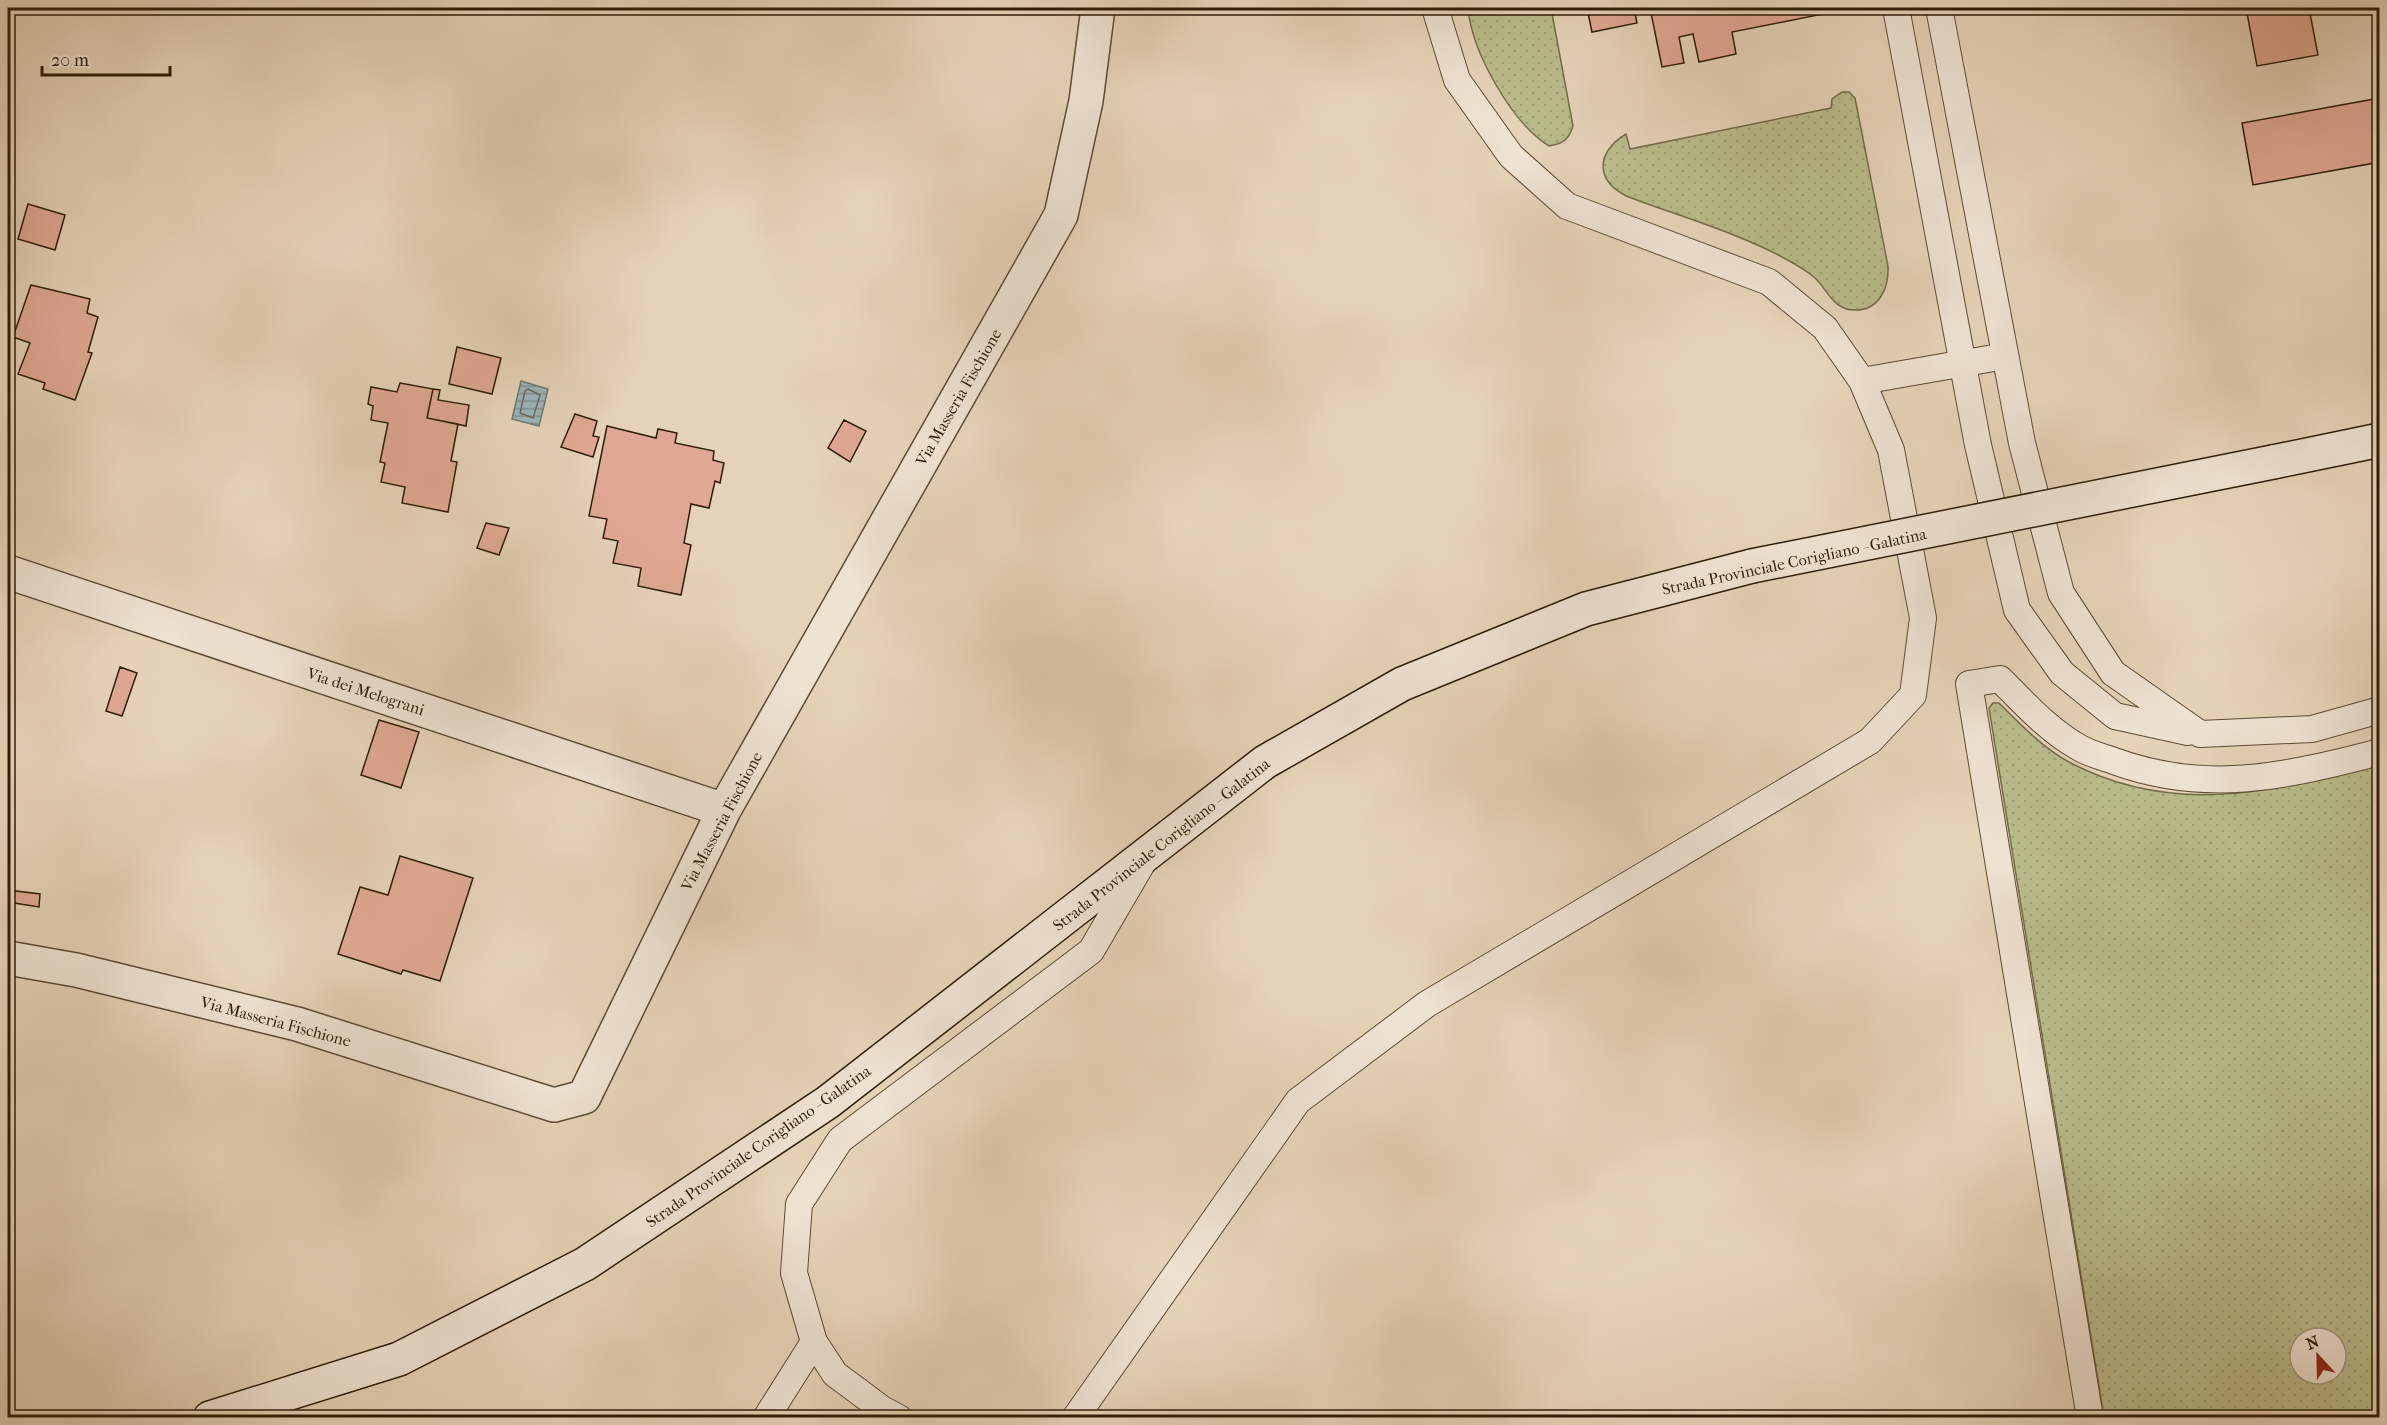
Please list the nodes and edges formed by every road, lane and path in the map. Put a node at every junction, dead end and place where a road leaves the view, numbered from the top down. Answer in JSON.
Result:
{"nodes":[{"id":1,"x":1098,"y":8,"type":"edge"},
{"id":2,"x":1435,"y":8,"type":"edge"},
{"id":3,"x":1896,"y":8,"type":"edge"},
{"id":4,"x":1939,"y":8,"type":"edge"},
{"id":5,"x":2005,"y":356,"type":"junction"},
{"id":6,"x":1962,"y":363,"type":"junction"},
{"id":7,"x":1862,"y":381,"type":"junction"},
{"id":8,"x":2379,"y":440,"type":"edge"},
{"id":9,"x":8,"y":572,"type":"edge"},
{"id":10,"x":2379,"y":710,"type":"edge"},
{"id":11,"x":2200,"y":734,"type":"junction"},
{"id":12,"x":2379,"y":752,"type":"edge"},
{"id":13,"x":724,"y":810,"type":"junction"},
{"id":14,"x":1147,"y":854,"type":"junction"},
{"id":15,"x":8,"y":958,"type":"edge"},
{"id":16,"x":814,"y":1342,"type":"junction"},
{"id":17,"x":210,"y":1418,"type":"edge"},
{"id":18,"x":766,"y":1418,"type":"edge"},
{"id":19,"x":899,"y":1418,"type":"edge"},
{"id":20,"x":1075,"y":1418,"type":"edge"},
{"id":21,"x":2090,"y":1418,"type":"edge"}],
"edges":[{"from":1,"to":13,"type":"street","name":"Via Masseria Fischione"},
{"from":2,"to":7,"type":"lane"},
{"from":3,"to":6,"type":"lane"},
{"from":4,"to":5,"type":"lane"},
{"from":5,"to":6,"type":"lane"},
{"from":5,"to":11,"type":"lane"},
{"from":6,"to":7,"type":"lane"},
{"from":6,"to":11,"type":"lane"},
{"from":7,"to":20,"type":"lane"},
{"from":8,"to":14,"type":"street","name":"Strada Provinciale Corigliano - Galatina","bridge":true},
{"from":9,"to":13,"type":"street","name":"Via dei Melograni"},
{"from":10,"to":11,"type":"lane"},
{"from":12,"to":21,"type":"lane"},
{"from":13,"to":15,"type":"street","name":"Via Masseria Fischione"},
{"from":14,"to":16,"type":"lane"},
{"from":14,"to":17,"type":"street","name":"Strada Provinciale Corigliano - Galatina"},
{"from":16,"to":18,"type":"lane"},
{"from":16,"to":19,"type":"lane"}]}
